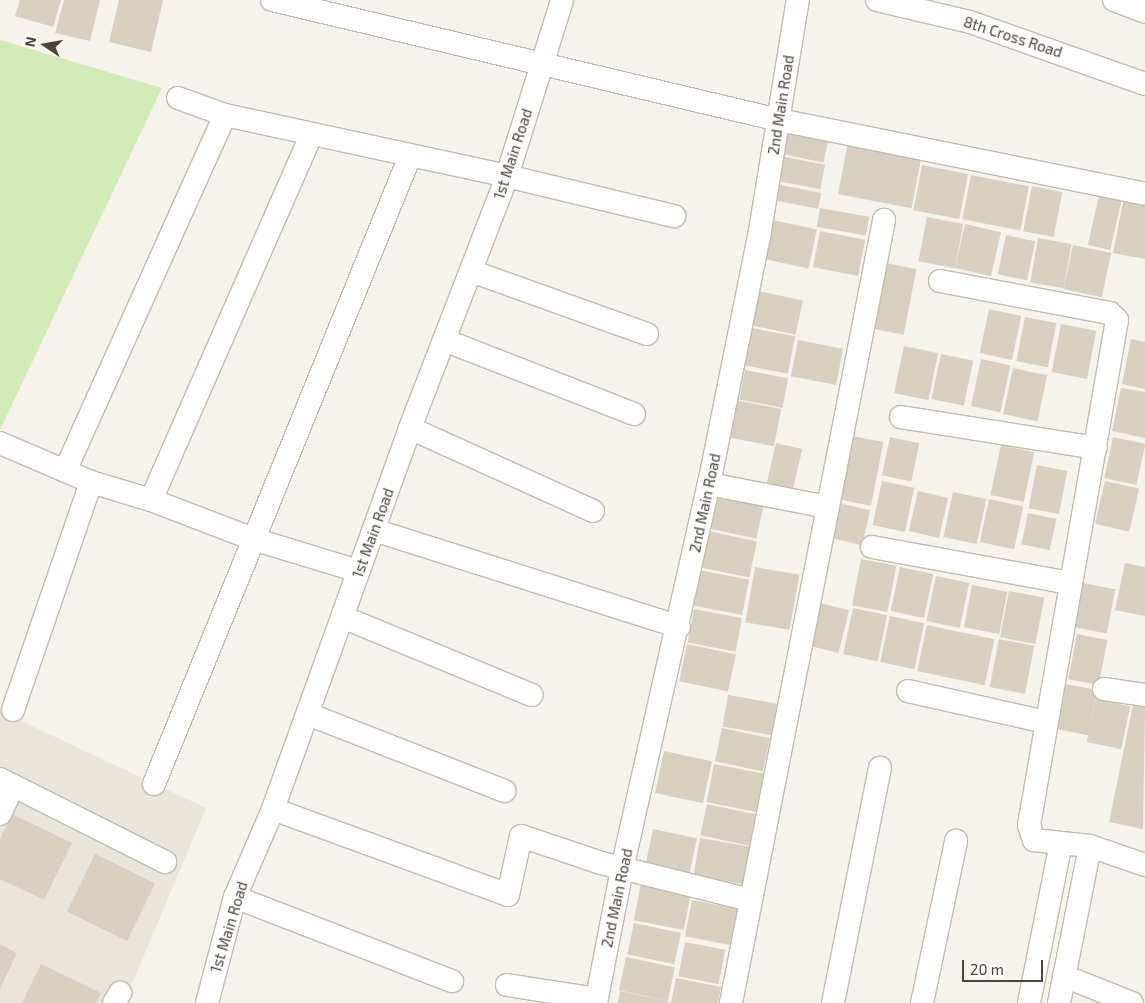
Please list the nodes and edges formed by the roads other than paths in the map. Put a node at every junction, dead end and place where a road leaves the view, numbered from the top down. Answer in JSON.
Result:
{"nodes":[{"id":1,"x":272,"y":0,"type":"edge"},
{"id":2,"x":562,"y":0,"type":"edge"},
{"id":3,"x":798,"y":0,"type":"edge"},
{"id":4,"x":878,"y":0,"type":"edge"},
{"id":5,"x":1114,"y":0,"type":"edge"},
{"id":6,"x":1145,"y":12,"type":"edge"},
{"id":7,"x":542,"y":64,"type":"junction"},
{"id":8,"x":1145,"y":84,"type":"edge"},
{"id":9,"x":178,"y":98,"type":"dead end"},
{"id":10,"x":225,"y":114,"type":"junction"},
{"id":11,"x":779,"y":120,"type":"junction"},
{"id":12,"x":311,"y":135,"type":"junction"},
{"id":13,"x":410,"y":156,"type":"junction"},
{"id":14,"x":507,"y":176,"type":"junction"},
{"id":15,"x":1145,"y":194,"type":"edge"},
{"id":16,"x":674,"y":216,"type":"dead end"},
{"id":17,"x":884,"y":220,"type":"dead end"},
{"id":18,"x":471,"y":271,"type":"junction"},
{"id":19,"x":940,"y":280,"type":"dead end"},
{"id":20,"x":647,"y":334,"type":"dead end"},
{"id":21,"x":444,"y":340,"type":"junction"},
{"id":22,"x":634,"y":414,"type":"dead end"},
{"id":23,"x":902,"y":417,"type":"dead end"},
{"id":24,"x":410,"y":428,"type":"junction"},
{"id":25,"x":0,"y":443,"type":"edge"},
{"id":26,"x":1096,"y":448,"type":"junction"},
{"id":27,"x":65,"y":471,"type":"junction"},
{"id":28,"x":91,"y":482,"type":"junction"},
{"id":29,"x":709,"y":484,"type":"junction"},
{"id":30,"x":151,"y":500,"type":"junction"},
{"id":31,"x":828,"y":507,"type":"junction"},
{"id":32,"x":593,"y":511,"type":"dead end"},
{"id":33,"x":374,"y":530,"type":"junction"},
{"id":34,"x":253,"y":539,"type":"junction"},
{"id":35,"x":872,"y":547,"type":"dead end"},
{"id":36,"x":358,"y":571,"type":"junction"},
{"id":37,"x":1071,"y":583,"type":"junction"},
{"id":38,"x":344,"y":618,"type":"junction"},
{"id":39,"x":678,"y":627,"type":"junction"},
{"id":40,"x":1104,"y":689,"type":"dead end"},
{"id":41,"x":908,"y":691,"type":"dead end"},
{"id":42,"x":532,"y":695,"type":"dead end"},
{"id":43,"x":1145,"y":695,"type":"edge"},
{"id":44,"x":13,"y":710,"type":"dead end"},
{"id":45,"x":308,"y":714,"type":"junction"},
{"id":46,"x":1046,"y":722,"type":"junction"},
{"id":47,"x":880,"y":768,"type":"dead end"},
{"id":48,"x":7,"y":783,"type":"edge"},
{"id":49,"x":154,"y":784,"type":"dead end"},
{"id":50,"x":504,"y":791,"type":"dead end"},
{"id":51,"x":273,"y":809,"type":"junction"},
{"id":52,"x":0,"y":814,"type":"edge"},
{"id":53,"x":956,"y":842,"type":"dead end"},
{"id":54,"x":1061,"y":843,"type":"junction"},
{"id":55,"x":1090,"y":846,"type":"junction"},
{"id":56,"x":165,"y":862,"type":"dead end"},
{"id":57,"x":1145,"y":865,"type":"edge"},
{"id":58,"x":622,"y":869,"type":"junction"},
{"id":59,"x":235,"y":897,"type":"junction"},
{"id":60,"x":751,"y":900,"type":"junction"},
{"id":61,"x":1064,"y":976,"type":"junction"},
{"id":62,"x":452,"y":981,"type":"dead end"},
{"id":63,"x":507,"y":984,"type":"dead end"},
{"id":64,"x":596,"y":1001,"type":"edge"},
{"id":65,"x":207,"y":1003,"type":"edge"},
{"id":66,"x":731,"y":1003,"type":"edge"},
{"id":67,"x":833,"y":1003,"type":"edge"},
{"id":68,"x":922,"y":1003,"type":"edge"},
{"id":69,"x":1029,"y":1003,"type":"edge"},
{"id":70,"x":1059,"y":1003,"type":"edge"},
{"id":71,"x":1132,"y":1003,"type":"edge"}],
"edges":[{"from":1,"to":7,"type":"street"},
{"from":2,"to":7,"type":"street","name":"1st Main Road"},
{"from":3,"to":11,"type":"street","name":"2nd Main Road"},
{"from":4,"to":8,"type":"street","name":"8th Cross Road"},
{"from":5,"to":6,"type":"street"},
{"from":7,"to":11,"type":"street"},
{"from":7,"to":14,"type":"street","name":"1st Main Road"},
{"from":9,"to":10,"type":"street"},
{"from":10,"to":12,"type":"street"},
{"from":10,"to":27,"type":"street"},
{"from":11,"to":15,"type":"street"},
{"from":11,"to":29,"type":"street","name":"2nd Main Road"},
{"from":12,"to":13,"type":"street"},
{"from":12,"to":30,"type":"street"},
{"from":13,"to":14,"type":"street"},
{"from":13,"to":34,"type":"street"},
{"from":14,"to":16,"type":"street"},
{"from":14,"to":18,"type":"street","name":"1st Main Road"},
{"from":17,"to":31,"type":"street"},
{"from":18,"to":20,"type":"street"},
{"from":18,"to":21,"type":"street","name":"1st Main Road"},
{"from":19,"to":26,"type":"street"},
{"from":21,"to":22,"type":"street"},
{"from":21,"to":24,"type":"street","name":"1st Main Road"},
{"from":23,"to":26,"type":"street"},
{"from":24,"to":32,"type":"street"},
{"from":24,"to":33,"type":"street","name":"1st Main Road"},
{"from":25,"to":27,"type":"street"},
{"from":26,"to":37,"type":"street"},
{"from":27,"to":28,"type":"street"},
{"from":28,"to":30,"type":"street"},
{"from":28,"to":44,"type":"street"},
{"from":29,"to":31,"type":"street"},
{"from":29,"to":39,"type":"street","name":"2nd Main Road"},
{"from":30,"to":34,"type":"street"},
{"from":31,"to":60,"type":"street"},
{"from":33,"to":36,"type":"street","name":"1st Main Road"},
{"from":33,"to":39,"type":"street"},
{"from":34,"to":36,"type":"street"},
{"from":34,"to":49,"type":"street"},
{"from":35,"to":37,"type":"street"},
{"from":36,"to":38,"type":"street","name":"1st Main Road"},
{"from":37,"to":46,"type":"street"},
{"from":38,"to":42,"type":"street"},
{"from":38,"to":45,"type":"street","name":"1st Main Road"},
{"from":39,"to":58,"type":"street","name":"2nd Main Road"},
{"from":40,"to":43,"type":"street"},
{"from":41,"to":46,"type":"street"},
{"from":45,"to":50,"type":"street"},
{"from":45,"to":51,"type":"street","name":"1st Main Road"},
{"from":46,"to":54,"type":"street"},
{"from":47,"to":67,"type":"street"},
{"from":48,"to":52,"type":"street"},
{"from":48,"to":56,"type":"street"},
{"from":51,"to":58,"type":"street"},
{"from":51,"to":59,"type":"street","name":"1st Main Road"},
{"from":53,"to":68,"type":"street"},
{"from":54,"to":55,"type":"street"},
{"from":54,"to":69,"type":"street"},
{"from":55,"to":57,"type":"street"},
{"from":55,"to":61,"type":"street"},
{"from":58,"to":60,"type":"street"},
{"from":58,"to":64,"type":"street","name":"2nd Main Road"},
{"from":59,"to":62,"type":"street"},
{"from":59,"to":65,"type":"street","name":"1st Main Road"},
{"from":60,"to":66,"type":"street"},
{"from":61,"to":70,"type":"street"},
{"from":61,"to":71,"type":"street"},
{"from":63,"to":64,"type":"street"}]}
